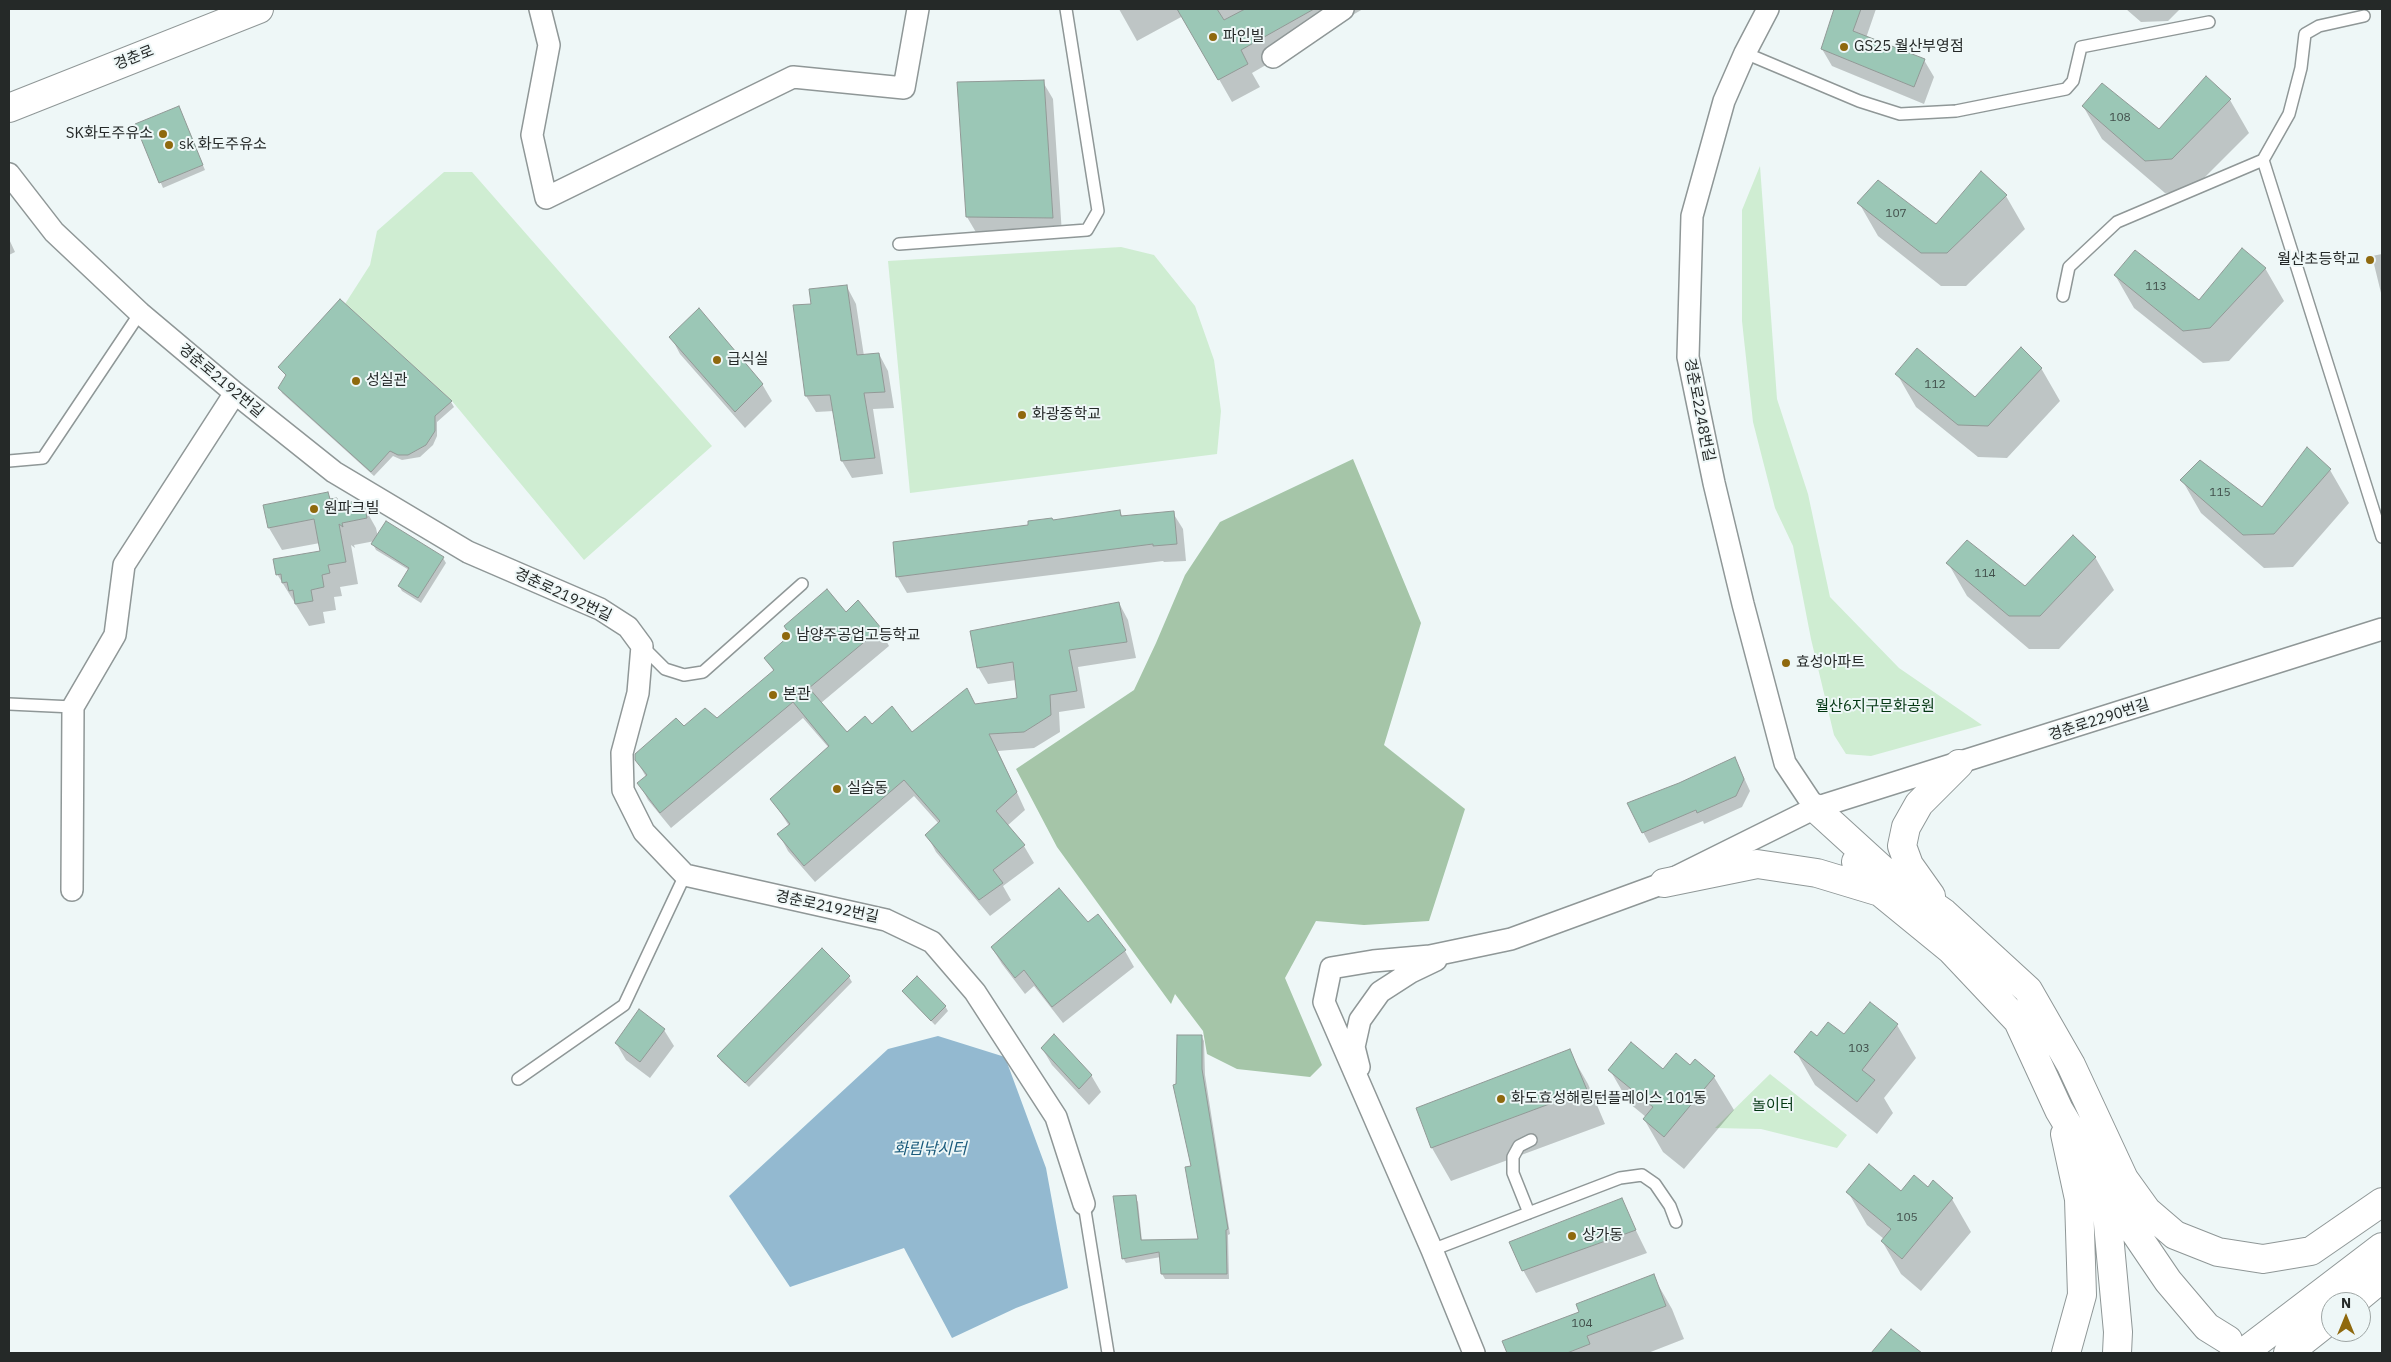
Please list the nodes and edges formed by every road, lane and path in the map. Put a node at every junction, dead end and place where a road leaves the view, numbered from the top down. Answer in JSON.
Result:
{"nodes":[{"id":1,"x":259,"y":9,"type":"edge"},
{"id":2,"x":540,"y":9,"type":"edge"},
{"id":3,"x":918,"y":9,"type":"edge"},
{"id":4,"x":1066,"y":9,"type":"edge"},
{"id":5,"x":1343,"y":9,"type":"edge"},
{"id":6,"x":1768,"y":9,"type":"edge"},
{"id":7,"x":2364,"y":16,"type":"dead end"},
{"id":8,"x":2209,"y":22,"type":"dead end"},
{"id":9,"x":1745,"y":53,"type":"junction"},
{"id":10,"x":1272,"y":57,"type":"dead end"},
{"id":11,"x":9,"y":108,"type":"edge"},
{"id":12,"x":2263,"y":160,"type":"junction"},
{"id":13,"x":9,"y":174,"type":"edge"},
{"id":14,"x":899,"y":244,"type":"dead end"},
{"id":15,"x":2063,"y":296,"type":"dead end"},
{"id":16,"x":140,"y":313,"type":"junction"},
{"id":17,"x":235,"y":394,"type":"junction"},
{"id":18,"x":9,"y":461,"type":"edge"},
{"id":19,"x":2382,"y":537,"type":"edge"},
{"id":20,"x":802,"y":584,"type":"dead end"},
{"id":21,"x":2382,"y":629,"type":"edge"},
{"id":22,"x":642,"y":646,"type":"junction"},
{"id":23,"x":9,"y":704,"type":"edge"},
{"id":24,"x":74,"y":707,"type":"junction"},
{"id":25,"x":1959,"y":764,"type":"junction"},
{"id":26,"x":1815,"y":808,"type":"junction"},
{"id":27,"x":685,"y":875,"type":"junction"},
{"id":28,"x":1664,"y":883,"type":"junction"},
{"id":29,"x":72,"y":890,"type":"dead end"},
{"id":30,"x":1880,"y":892,"type":"junction"},
{"id":31,"x":1944,"y":913,"type":"junction"},
{"id":32,"x":1455,"y":951,"type":"junction"},
{"id":33,"x":518,"y":1079,"type":"dead end"},
{"id":34,"x":1369,"y":1106,"type":"junction"},
{"id":35,"x":2059,"y":1110,"type":"junction"},
{"id":36,"x":2091,"y":1110,"type":"junction"},
{"id":37,"x":1531,"y":1140,"type":"dead end"},
{"id":38,"x":2104,"y":1186,"type":"junction"},
{"id":39,"x":2382,"y":1202,"type":"edge"},
{"id":40,"x":1084,"y":1204,"type":"joint"},
{"id":41,"x":1529,"y":1213,"type":"junction"},
{"id":42,"x":1676,"y":1222,"type":"dead end"},
{"id":43,"x":2382,"y":1247,"type":"edge"},
{"id":44,"x":1432,"y":1250,"type":"junction"},
{"id":45,"x":2382,"y":1278,"type":"edge"},
{"id":46,"x":2365,"y":1292,"type":"edge"},
{"id":47,"x":2321,"y":1327,"type":"edge"},
{"id":48,"x":2235,"y":1346,"type":"edge"},
{"id":49,"x":1108,"y":1353,"type":"edge"},
{"id":50,"x":1474,"y":1353,"type":"edge"},
{"id":51,"x":2066,"y":1353,"type":"edge"},
{"id":52,"x":2116,"y":1353,"type":"edge"},
{"id":53,"x":2288,"y":1353,"type":"edge"}],
"edges":[{"from":1,"to":11,"type":"main road","name":"경춘로"},
{"from":2,"to":3,"type":"street"},
{"from":4,"to":14,"type":"lane"},
{"from":5,"to":10,"type":"street"},
{"from":6,"to":9,"type":"street","name":"경춘로2248번길"},
{"from":7,"to":12,"type":"lane"},
{"from":8,"to":9,"type":"lane"},
{"from":9,"to":26,"type":"street","name":"경춘로2248번길"},
{"from":12,"to":15,"type":"lane"},
{"from":12,"to":19,"type":"lane"},
{"from":13,"to":16,"type":"street","name":"경춘로2192번길"},
{"from":16,"to":17,"type":"street","name":"경춘로2192번길"},
{"from":16,"to":18,"type":"lane"},
{"from":17,"to":22,"type":"street","name":"경춘로2192번길"},
{"from":17,"to":24,"type":"street"},
{"from":20,"to":22,"type":"lane"},
{"from":21,"to":25,"type":"street","name":"경춘로2290번길"},
{"from":22,"to":27,"type":"street"},
{"from":23,"to":24,"type":"lane"},
{"from":24,"to":29,"type":"street"},
{"from":25,"to":26,"type":"street","name":"경춘로2290번길"},
{"from":25,"to":31,"type":"main road"},
{"from":26,"to":28,"type":"street","name":"경춘로2290번길"},
{"from":26,"to":30,"type":"main road"},
{"from":26,"to":31,"type":"main road"},
{"from":27,"to":33,"type":"lane"},
{"from":27,"to":40,"type":"street","name":"경춘로2192번길"},
{"from":28,"to":30,"type":"main road"},
{"from":28,"to":32,"type":"street","name":"경춘로2290번길"},
{"from":30,"to":35,"type":"main road"},
{"from":31,"to":36,"type":"main road"},
{"from":32,"to":34,"type":"street"},
{"from":32,"to":34,"type":"street"},
{"from":34,"to":44,"type":"street"},
{"from":35,"to":38,"type":"main road"},
{"from":35,"to":51,"type":"main road"},
{"from":36,"to":38,"type":"main road"},
{"from":36,"to":39,"type":"main road"},
{"from":37,"to":41,"type":"lane"},
{"from":38,"to":48,"type":"main road"},
{"from":38,"to":52,"type":"main road"},
{"from":40,"to":49,"type":"lane"},
{"from":41,"to":42,"type":"lane"},
{"from":41,"to":44,"type":"lane"},
{"from":43,"to":48,"type":"main road"},
{"from":44,"to":50,"type":"street"},
{"from":45,"to":46,"type":"main road"},
{"from":47,"to":53,"type":"main road"}]}
